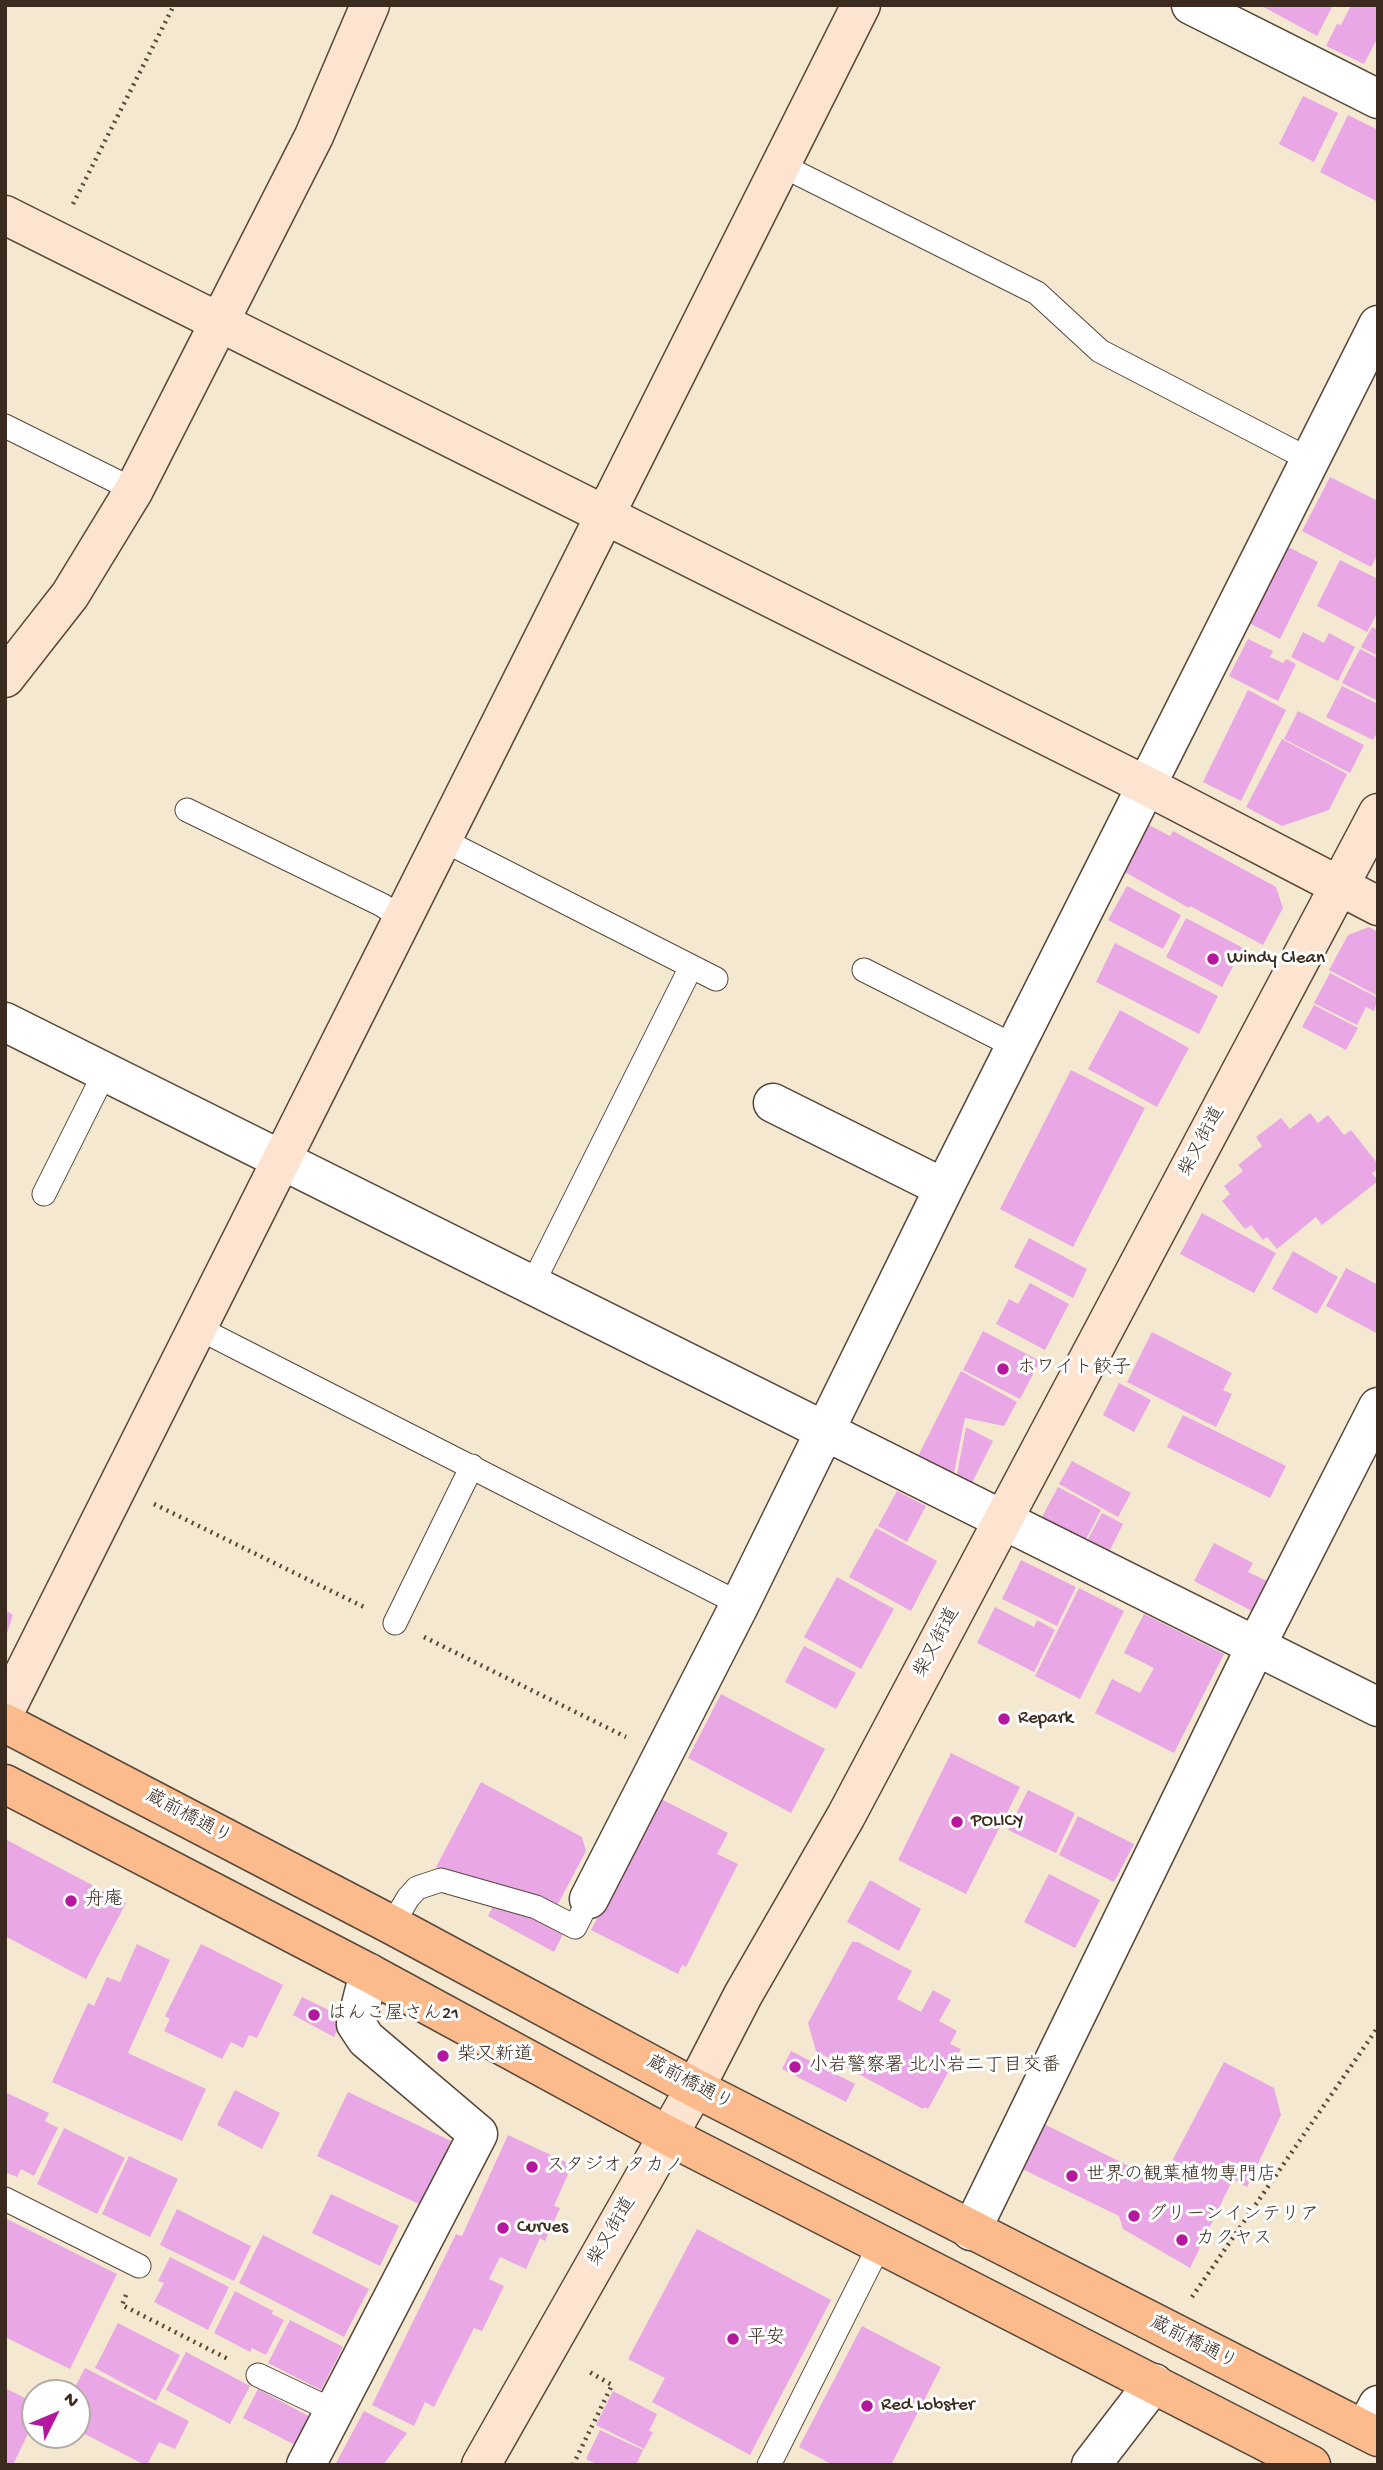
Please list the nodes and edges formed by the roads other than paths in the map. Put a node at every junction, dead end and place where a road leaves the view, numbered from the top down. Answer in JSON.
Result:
{"nodes":[{"id":1,"x":370,"y":5,"type":"edge"},
{"id":2,"x":861,"y":5,"type":"edge"},
{"id":3,"x":1191,"y":5,"type":"edge"},
{"id":4,"x":1232,"y":14,"type":"edge"},
{"id":5,"x":1378,"y":99,"type":"edge"},
{"id":6,"x":781,"y":165,"type":"junction"},
{"id":7,"x":5,"y":215,"type":"edge"},
{"id":8,"x":219,"y":323,"type":"junction"},
{"id":9,"x":1378,"y":325,"type":"edge"},
{"id":10,"x":5,"y":426,"type":"edge"},
{"id":11,"x":1310,"y":460,"type":"junction"},
{"id":12,"x":134,"y":490,"type":"junction"},
{"id":13,"x":605,"y":517,"type":"junction"},
{"id":14,"x":5,"y":678,"type":"edge"},
{"id":15,"x":1147,"y":786,"type":"junction"},
{"id":16,"x":187,"y":810,"type":"dead end"},
{"id":17,"x":1378,"y":813,"type":"edge"},
{"id":18,"x":441,"y":839,"type":"junction"},
{"id":19,"x":1339,"y":886,"type":"junction"},
{"id":20,"x":1378,"y":906,"type":"edge"},
{"id":21,"x":403,"y":919,"type":"junction"},
{"id":22,"x":691,"y":967,"type":"junction"},
{"id":23,"x":864,"y":970,"type":"dead end"},
{"id":24,"x":716,"y":979,"type":"dead end"},
{"id":25,"x":5,"y":1022,"type":"edge"},
{"id":26,"x":1016,"y":1048,"type":"junction"},
{"id":27,"x":105,"y":1072,"type":"junction"},
{"id":28,"x":773,"y":1103,"type":"dead end"},
{"id":29,"x":283,"y":1159,"type":"junction"},
{"id":30,"x":944,"y":1188,"type":"junction"},
{"id":31,"x":44,"y":1194,"type":"dead end"},
{"id":32,"x":532,"y":1285,"type":"junction"},
{"id":33,"x":198,"y":1328,"type":"junction"},
{"id":34,"x":1378,"y":1407,"type":"edge"},
{"id":35,"x":825,"y":1432,"type":"junction"},
{"id":36,"x":472,"y":1466,"type":"junction"},
{"id":37,"x":1003,"y":1520,"type":"junction"},
{"id":38,"x":740,"y":1604,"type":"junction"},
{"id":39,"x":395,"y":1623,"type":"dead end"},
{"id":40,"x":1256,"y":1646,"type":"junction"},
{"id":41,"x":1378,"y":1707,"type":"edge"},
{"id":42,"x":5,"y":1711,"type":"edge"},
{"id":43,"x":5,"y":1723,"type":"edge"},
{"id":44,"x":5,"y":1784,"type":"edge"},
{"id":45,"x":589,"y":1899,"type":"joint"},
{"id":46,"x":392,"y":1924,"type":"junction"},
{"id":47,"x":369,"y":1973,"type":"junction"},
{"id":48,"x":695,"y":2088,"type":"junction"},
{"id":49,"x":667,"y":2135,"type":"junction"},
{"id":50,"x":5,"y":2199,"type":"edge"},
{"id":51,"x":971,"y":2231,"type":"junction"},
{"id":52,"x":880,"y":2244,"type":"junction"},
{"id":53,"x":138,"y":2266,"type":"road end"},
{"id":54,"x":258,"y":2375,"type":"road end"},
{"id":55,"x":1154,"y":2383,"type":"junction"},
{"id":56,"x":334,"y":2411,"type":"junction"},
{"id":57,"x":1373,"y":2424,"type":"edge"},
{"id":58,"x":306,"y":2465,"type":"edge"},
{"id":59,"x":481,"y":2465,"type":"edge"},
{"id":60,"x":769,"y":2465,"type":"edge"},
{"id":61,"x":1091,"y":2465,"type":"edge"},
{"id":62,"x":1311,"y":2465,"type":"edge"}],
"edges":[{"from":1,"to":8,"type":"street"},
{"from":2,"to":6,"type":"street"},
{"from":3,"to":4,"type":"street"},
{"from":4,"to":5,"type":"street"},
{"from":6,"to":11,"type":"lane"},
{"from":6,"to":13,"type":"street"},
{"from":7,"to":8,"type":"street"},
{"from":8,"to":12,"type":"street"},
{"from":8,"to":13,"type":"street"},
{"from":9,"to":11,"type":"street"},
{"from":10,"to":12,"type":"lane"},
{"from":11,"to":15,"type":"street"},
{"from":12,"to":14,"type":"street"},
{"from":13,"to":15,"type":"street"},
{"from":13,"to":18,"type":"street"},
{"from":15,"to":19,"type":"street"},
{"from":15,"to":26,"type":"street"},
{"from":16,"to":21,"type":"lane"},
{"from":17,"to":19,"type":"street","name":"柴又街道"},
{"from":18,"to":21,"type":"street"},
{"from":18,"to":22,"type":"lane"},
{"from":19,"to":20,"type":"street"},
{"from":19,"to":37,"type":"street","name":"柴又街道"},
{"from":21,"to":29,"type":"street"},
{"from":22,"to":24,"type":"lane"},
{"from":22,"to":32,"type":"lane"},
{"from":23,"to":26,"type":"lane"},
{"from":25,"to":27,"type":"street"},
{"from":26,"to":30,"type":"street"},
{"from":27,"to":29,"type":"street"},
{"from":27,"to":31,"type":"lane"},
{"from":28,"to":30,"type":"street"},
{"from":29,"to":32,"type":"street"},
{"from":29,"to":33,"type":"street"},
{"from":30,"to":35,"type":"street"},
{"from":32,"to":35,"type":"street"},
{"from":33,"to":36,"type":"lane"},
{"from":33,"to":42,"type":"street"},
{"from":34,"to":40,"type":"street"},
{"from":35,"to":37,"type":"street"},
{"from":35,"to":38,"type":"street"},
{"from":36,"to":38,"type":"lane"},
{"from":36,"to":39,"type":"lane"},
{"from":37,"to":40,"type":"street"},
{"from":37,"to":48,"type":"street","name":"柴又街道"},
{"from":38,"to":45,"type":"street"},
{"from":40,"to":41,"type":"street"},
{"from":40,"to":51,"type":"street"},
{"from":43,"to":46,"type":"main road","name":"蔵前橋通り"},
{"from":44,"to":47,"type":"main road"},
{"from":45,"to":46,"type":"lane"},
{"from":46,"to":48,"type":"main road","name":"蔵前橋通り"},
{"from":47,"to":49,"type":"main road"},
{"from":47,"to":56,"type":"street"},
{"from":48,"to":49,"type":"street","name":"柴又街道"},
{"from":48,"to":51,"type":"main road","name":"蔵前橋通り"},
{"from":49,"to":52,"type":"main road"},
{"from":49,"to":59,"type":"street","name":"柴又街道"},
{"from":50,"to":53,"type":"lane"},
{"from":51,"to":57,"type":"main road","name":"蔵前橋通り"},
{"from":52,"to":55,"type":"main road"},
{"from":52,"to":60,"type":"lane"},
{"from":54,"to":56,"type":"lane"},
{"from":55,"to":61,"type":"street"},
{"from":55,"to":62,"type":"main road"},
{"from":56,"to":58,"type":"street"}]}
